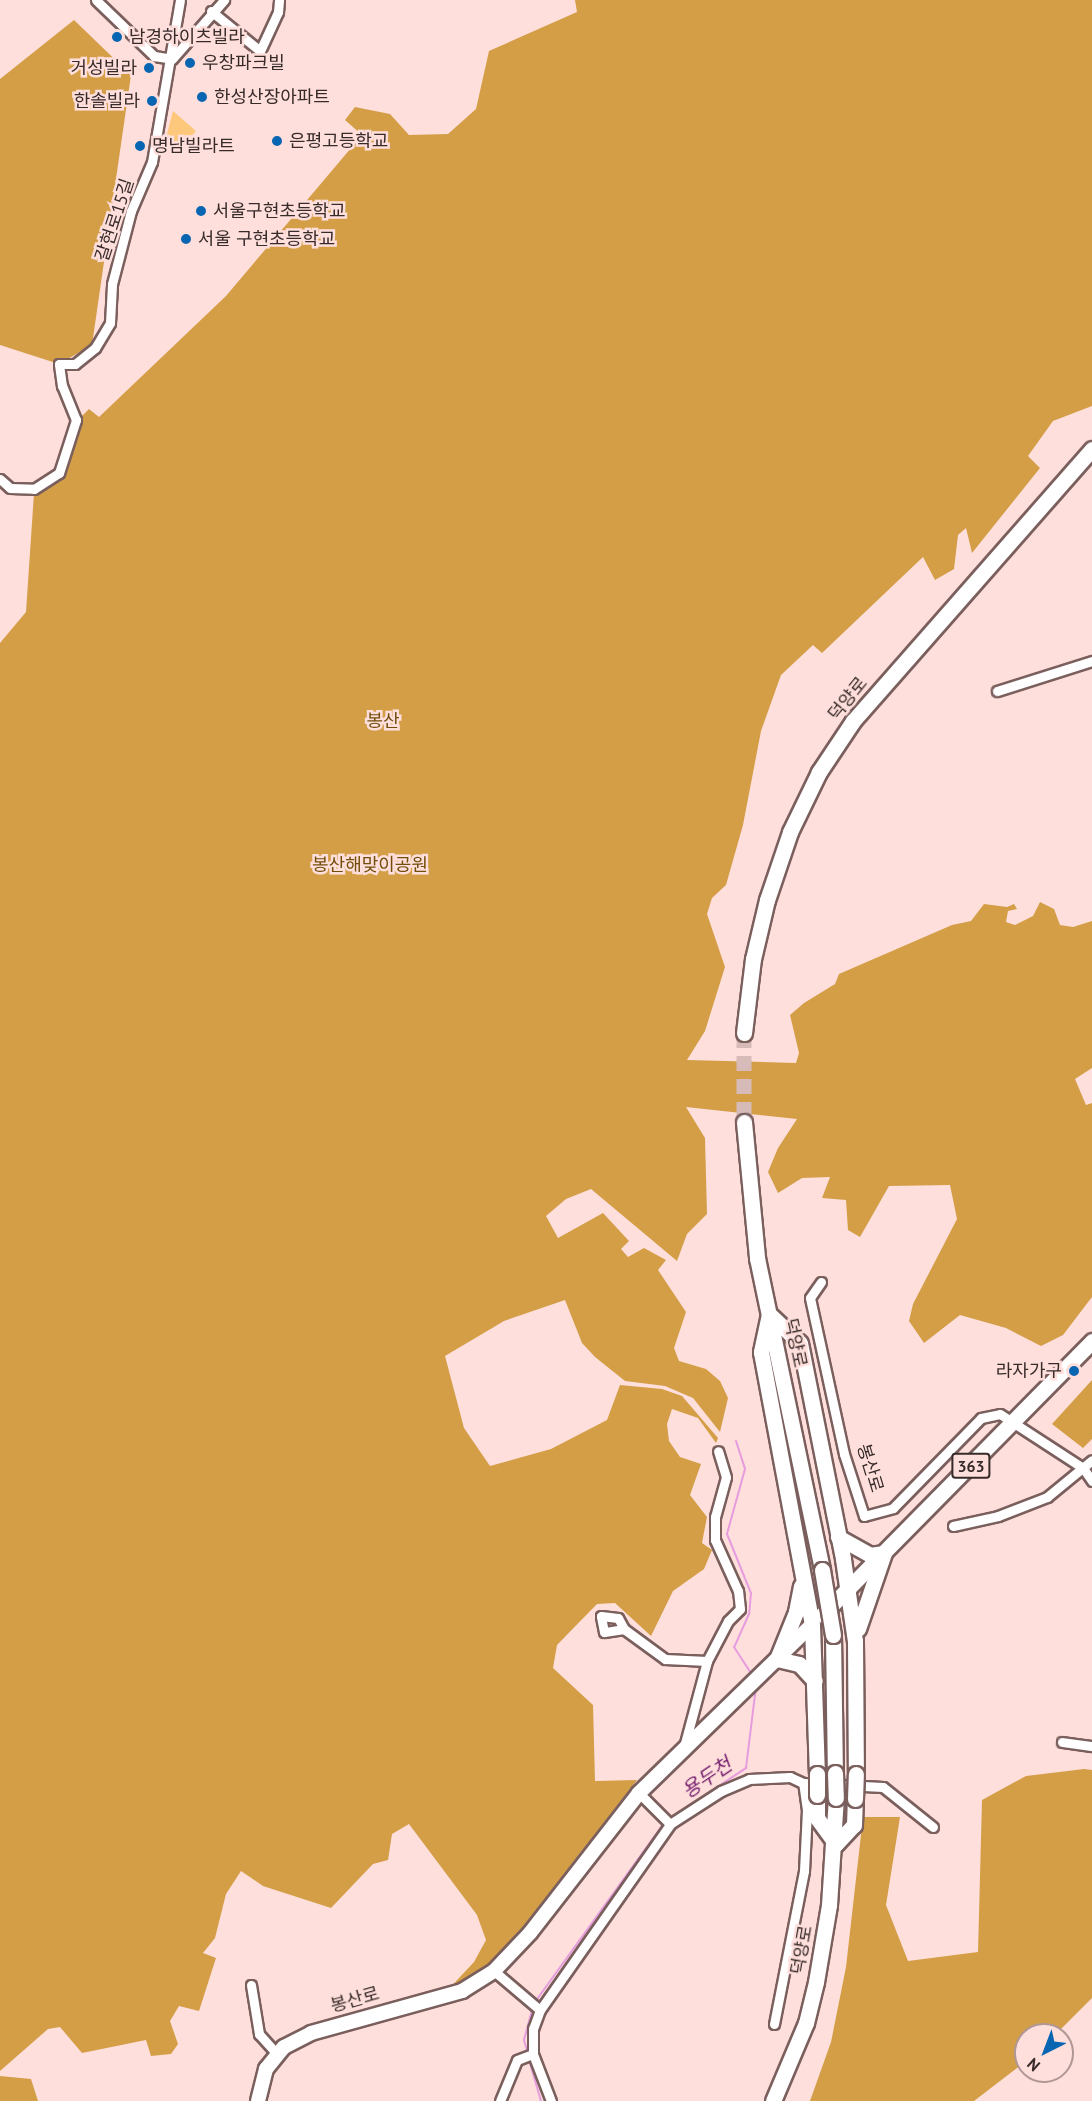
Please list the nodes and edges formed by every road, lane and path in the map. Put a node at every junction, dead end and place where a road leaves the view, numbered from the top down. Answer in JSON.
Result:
{"nodes":[{"id":1,"x":180,"y":0,"type":"edge"},
{"id":2,"x":224,"y":0,"type":"edge"},
{"id":3,"x":279,"y":0,"type":"edge"},
{"id":4,"x":92,"y":2,"type":"edge"},
{"id":5,"x":211,"y":11,"type":"junction"},
{"id":6,"x":172,"y":59,"type":"junction"},
{"id":7,"x":1092,"y":449,"type":"edge"},
{"id":8,"x":0,"y":479,"type":"edge"},
{"id":9,"x":1092,"y":661,"type":"edge"},
{"id":10,"x":997,"y":691,"type":"dead end"},
{"id":11,"x":744,"y":1033,"type":"tunnel mouth"},
{"id":12,"x":744,"y":1122,"type":"tunnel mouth"},
{"id":13,"x":821,"y":1282,"type":"dead end"},
{"id":14,"x":769,"y":1314,"type":"junction"},
{"id":15,"x":1092,"y":1341,"type":"edge"},
{"id":16,"x":1013,"y":1423,"type":"junction"},
{"id":17,"x":718,"y":1451,"type":"dead end"},
{"id":18,"x":1092,"y":1460,"type":"edge"},
{"id":19,"x":1083,"y":1468,"type":"junction"},
{"id":20,"x":1092,"y":1481,"type":"edge"},
{"id":21,"x":953,"y":1526,"type":"dead end"},
{"id":22,"x":838,"y":1537,"type":"junction"},
{"id":23,"x":884,"y":1553,"type":"junction"},
{"id":24,"x":801,"y":1569,"type":"junction"},
{"id":25,"x":848,"y":1589,"type":"junction"},
{"id":26,"x":812,"y":1625,"type":"junction"},
{"id":27,"x":624,"y":1629,"type":"dead end"},
{"id":28,"x":855,"y":1641,"type":"junction"},
{"id":29,"x":777,"y":1659,"type":"junction"},
{"id":30,"x":707,"y":1661,"type":"junction"},
{"id":31,"x":815,"y":1681,"type":"junction"},
{"id":32,"x":1062,"y":1742,"type":"dead end"},
{"id":33,"x":1092,"y":1746,"type":"edge"},
{"id":34,"x":684,"y":1747,"type":"junction"},
{"id":35,"x":803,"y":1783,"type":"junction"},
{"id":36,"x":639,"y":1793,"type":"junction"},
{"id":37,"x":670,"y":1824,"type":"junction"},
{"id":38,"x":933,"y":1827,"type":"dead end"},
{"id":39,"x":836,"y":1844,"type":"junction"},
{"id":40,"x":494,"y":1971,"type":"junction"},
{"id":41,"x":251,"y":1985,"type":"dead end"},
{"id":42,"x":540,"y":2010,"type":"junction"},
{"id":43,"x":774,"y":2024,"type":"dead end"},
{"id":44,"x":533,"y":2054,"type":"junction"},
{"id":45,"x":278,"y":2055,"type":"junction"},
{"id":46,"x":258,"y":2101,"type":"edge"},
{"id":47,"x":500,"y":2101,"type":"edge"},
{"id":48,"x":551,"y":2101,"type":"edge"},
{"id":49,"x":773,"y":2101,"type":"edge"}],
"edges":[{"from":1,"to":6,"type":"street","name":"갈현로15길"},
{"from":2,"to":5,"type":"street"},
{"from":3,"to":5,"type":"street"},
{"from":4,"to":6,"type":"street"},
{"from":5,"to":6,"type":"street"},
{"from":6,"to":8,"type":"street","name":"갈현로15길"},
{"from":7,"to":11,"type":"main road","name":"덕양로"},
{"from":9,"to":10,"type":"street"},
{"from":12,"to":14,"type":"main road","name":"덕양로"},
{"from":13,"to":16,"type":"street","name":"봉산로"},
{"from":14,"to":22,"type":"main road"},
{"from":14,"to":24,"type":"main road"},
{"from":14,"to":39,"type":"main road","name":"덕양로","bridge":true},
{"from":15,"to":16,"type":"main road","number":"363"},
{"from":16,"to":19,"type":"street","name":"봉산로"},
{"from":16,"to":23,"type":"main road","number":"363"},
{"from":17,"to":30,"type":"street","name":"봉산로"},
{"from":18,"to":19,"type":"street"},
{"from":19,"to":20,"type":"street","name":"봉산로"},
{"from":19,"to":21,"type":"street"},
{"from":22,"to":23,"type":"main road"},
{"from":22,"to":25,"type":"main road"},
{"from":23,"to":25,"type":"main road","number":"363"},
{"from":23,"to":28,"type":"main road"},
{"from":24,"to":26,"type":"main road"},
{"from":24,"to":29,"type":"main road"},
{"from":25,"to":26,"type":"main road","number":"363"},
{"from":25,"to":28,"type":"main road"},
{"from":26,"to":29,"type":"main road","number":"363"},
{"from":26,"to":31,"type":"main road"},
{"from":27,"to":30,"type":"street"},
{"from":28,"to":39,"type":"main road","bridge":true},
{"from":29,"to":31,"type":"main road"},
{"from":29,"to":34,"type":"main road","name":"봉산로","number":"363"},
{"from":30,"to":34,"type":"street","name":"봉산로"},
{"from":31,"to":39,"type":"main road","bridge":true},
{"from":32,"to":33,"type":"street"},
{"from":34,"to":36,"type":"main road","name":"봉산로","number":"363"},
{"from":35,"to":37,"type":"street"},
{"from":35,"to":38,"type":"street"},
{"from":35,"to":43,"type":"street"},
{"from":36,"to":37,"type":"street"},
{"from":36,"to":40,"type":"main road","name":"봉산로","number":"363"},
{"from":37,"to":42,"type":"street"},
{"from":39,"to":49,"type":"main road","name":"덕양로"},
{"from":40,"to":42,"type":"street"},
{"from":40,"to":45,"type":"main road","name":"봉산로","number":"363"},
{"from":41,"to":45,"type":"street"},
{"from":42,"to":44,"type":"street"},
{"from":44,"to":47,"type":"street"},
{"from":44,"to":48,"type":"street"},
{"from":45,"to":46,"type":"main road","name":"봉산로","number":"363"}]}
